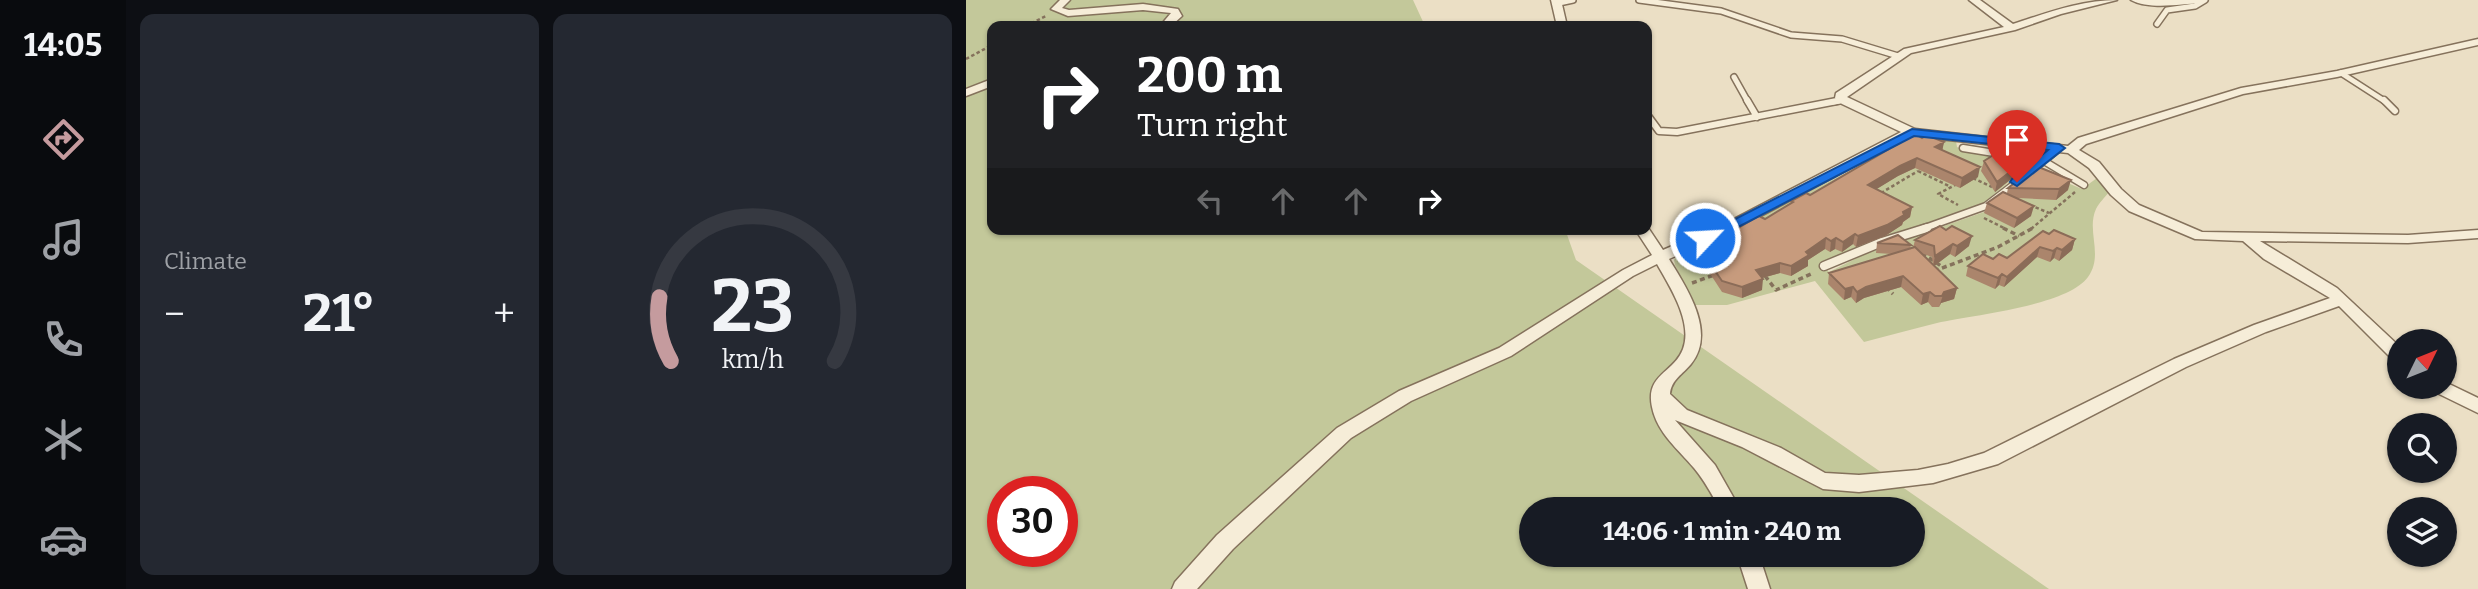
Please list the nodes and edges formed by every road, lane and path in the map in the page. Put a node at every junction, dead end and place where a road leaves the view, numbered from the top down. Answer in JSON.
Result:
{"nodes":[{"id":1,"x":1065,"y":0,"type":"edge"},
{"id":2,"x":1573,"y":0,"type":"edge"},
{"id":3,"x":1639,"y":0,"type":"edge"},
{"id":4,"x":1974,"y":0,"type":"edge"},
{"id":5,"x":2112,"y":0,"type":"edge"},
{"id":6,"x":2136,"y":0,"type":"edge"},
{"id":7,"x":2203,"y":0,"type":"edge"},
{"id":8,"x":1659,"y":1,"type":"edge"},
{"id":9,"x":1557,"y":2,"type":"edge"},
{"id":10,"x":1057,"y":10,"type":"junction"},
{"id":11,"x":1036,"y":21,"type":"edge"},
{"id":12,"x":1172,"y":21,"type":"edge"},
{"id":13,"x":1561,"y":21,"type":"edge"},
{"id":14,"x":2157,"y":24,"type":"dead end"},
{"id":15,"x":2012,"y":28,"type":"junction"},
{"id":16,"x":2478,"y":42,"type":"edge"},
{"id":17,"x":987,"y":48,"type":"edge"},
{"id":18,"x":1898,"y":56,"type":"junction"},
{"id":19,"x":966,"y":59,"type":"edge"},
{"id":20,"x":2341,"y":73,"type":"junction"},
{"id":21,"x":1734,"y":78,"type":"dead end"},
{"id":22,"x":987,"y":84,"type":"edge"},
{"id":23,"x":966,"y":93,"type":"edge"},
{"id":24,"x":1844,"y":100,"type":"junction"},
{"id":25,"x":2395,"y":111,"type":"dead end"},
{"id":26,"x":1757,"y":117,"type":"junction"},
{"id":27,"x":1652,"y":122,"type":"edge"},
{"id":28,"x":1912,"y":132,"type":"junction"},
{"id":29,"x":1964,"y":148,"type":"dead end"},
{"id":30,"x":2065,"y":149,"type":"junction"},
{"id":31,"x":2044,"y":161,"type":"junction"},
{"id":32,"x":1925,"y":167,"type":"edge"},
{"id":33,"x":1918,"y":171,"type":"junction"},
{"id":34,"x":1970,"y":177,"type":"edge"},
{"id":35,"x":1960,"y":182,"type":"edge"},
{"id":36,"x":2084,"y":185,"type":"joint"},
{"id":37,"x":1951,"y":187,"type":"junction"},
{"id":38,"x":2004,"y":192,"type":"junction"},
{"id":39,"x":1875,"y":197,"type":"edge"},
{"id":40,"x":1973,"y":212,"type":"junction"},
{"id":41,"x":2050,"y":214,"type":"junction"},
{"id":42,"x":2478,"y":234,"type":"edge"},
{"id":43,"x":1646,"y":235,"type":"edge"},
{"id":44,"x":1899,"y":236,"type":"junction"},
{"id":45,"x":2019,"y":236,"type":"junction"},
{"id":46,"x":2248,"y":238,"type":"junction"},
{"id":47,"x":1660,"y":257,"type":"junction"},
{"id":48,"x":1824,"y":266,"type":"joint"},
{"id":49,"x":1944,"y":268,"type":"junction"},
{"id":50,"x":1760,"y":271,"type":"edge"},
{"id":51,"x":1932,"y":271,"type":"edge"},
{"id":52,"x":1716,"y":274,"type":"edge"},
{"id":53,"x":1897,"y":283,"type":"edge"},
{"id":54,"x":1679,"y":288,"type":"junction"},
{"id":55,"x":1893,"y":293,"type":"dead end"},
{"id":56,"x":2342,"y":300,"type":"junction"},
{"id":57,"x":2387,"y":344,"type":"edge"},
{"id":58,"x":1660,"y":394,"type":"junction"},
{"id":59,"x":2457,"y":395,"type":"edge"},
{"id":60,"x":2478,"y":406,"type":"edge"},
{"id":61,"x":1723,"y":497,"type":"edge"},
{"id":62,"x":1752,"y":567,"type":"edge"},
{"id":63,"x":1182,"y":589,"type":"edge"},
{"id":64,"x":1759,"y":589,"type":"edge"}],
"edges":[{"from":1,"to":10,"type":"street"},
{"from":2,"to":9,"type":"lane"},
{"from":3,"to":8,"type":"lane"},
{"from":4,"to":15,"type":"street"},
{"from":5,"to":15,"type":"street"},
{"from":6,"to":7,"type":"street"},
{"from":7,"to":14,"type":"lane"},
{"from":8,"to":18,"type":"lane"},
{"from":9,"to":13,"type":"street"},
{"from":10,"to":11,"type":"path"},
{"from":10,"to":12,"type":"street"},
{"from":15,"to":18,"type":"street"},
{"from":16,"to":20,"type":"street"},
{"from":17,"to":19,"type":"path"},
{"from":18,"to":24,"type":"street"},
{"from":20,"to":25,"type":"lane"},
{"from":20,"to":30,"type":"street"},
{"from":21,"to":26,"type":"lane"},
{"from":22,"to":23,"type":"street"},
{"from":24,"to":26,"type":"lane"},
{"from":24,"to":28,"type":"street"},
{"from":26,"to":27,"type":"lane"},
{"from":28,"to":30,"type":"street"},
{"from":28,"to":47,"type":"street"},
{"from":29,"to":31,"type":"lane"},
{"from":30,"to":31,"type":"lane"},
{"from":30,"to":46,"type":"street"},
{"from":31,"to":36,"type":"lane"},
{"from":31,"to":38,"type":"lane"},
{"from":32,"to":33,"type":"path"},
{"from":33,"to":37,"type":"path"},
{"from":33,"to":39,"type":"path"},
{"from":34,"to":38,"type":"path"},
{"from":35,"to":37,"type":"path"},
{"from":36,"to":41,"type":"path"},
{"from":37,"to":40,"type":"path"},
{"from":38,"to":40,"type":"lane"},
{"from":38,"to":41,"type":"path"},
{"from":40,"to":44,"type":"lane"},
{"from":40,"to":45,"type":"path"},
{"from":41,"to":45,"type":"path"},
{"from":42,"to":46,"type":"street"},
{"from":43,"to":47,"type":"street"},
{"from":44,"to":48,"type":"lane"},
{"from":44,"to":49,"type":"path"},
{"from":45,"to":49,"type":"path"},
{"from":46,"to":56,"type":"street"},
{"from":47,"to":54,"type":"street"},
{"from":47,"to":63,"type":"street"},
{"from":48,"to":50,"type":"path"},
{"from":49,"to":51,"type":"path"},
{"from":52,"to":54,"type":"path"},
{"from":53,"to":55,"type":"path"},
{"from":54,"to":58,"type":"street"},
{"from":56,"to":57,"type":"street"},
{"from":56,"to":58,"type":"street"},
{"from":58,"to":61,"type":"street"},
{"from":59,"to":60,"type":"street"},
{"from":62,"to":64,"type":"street"}]}
